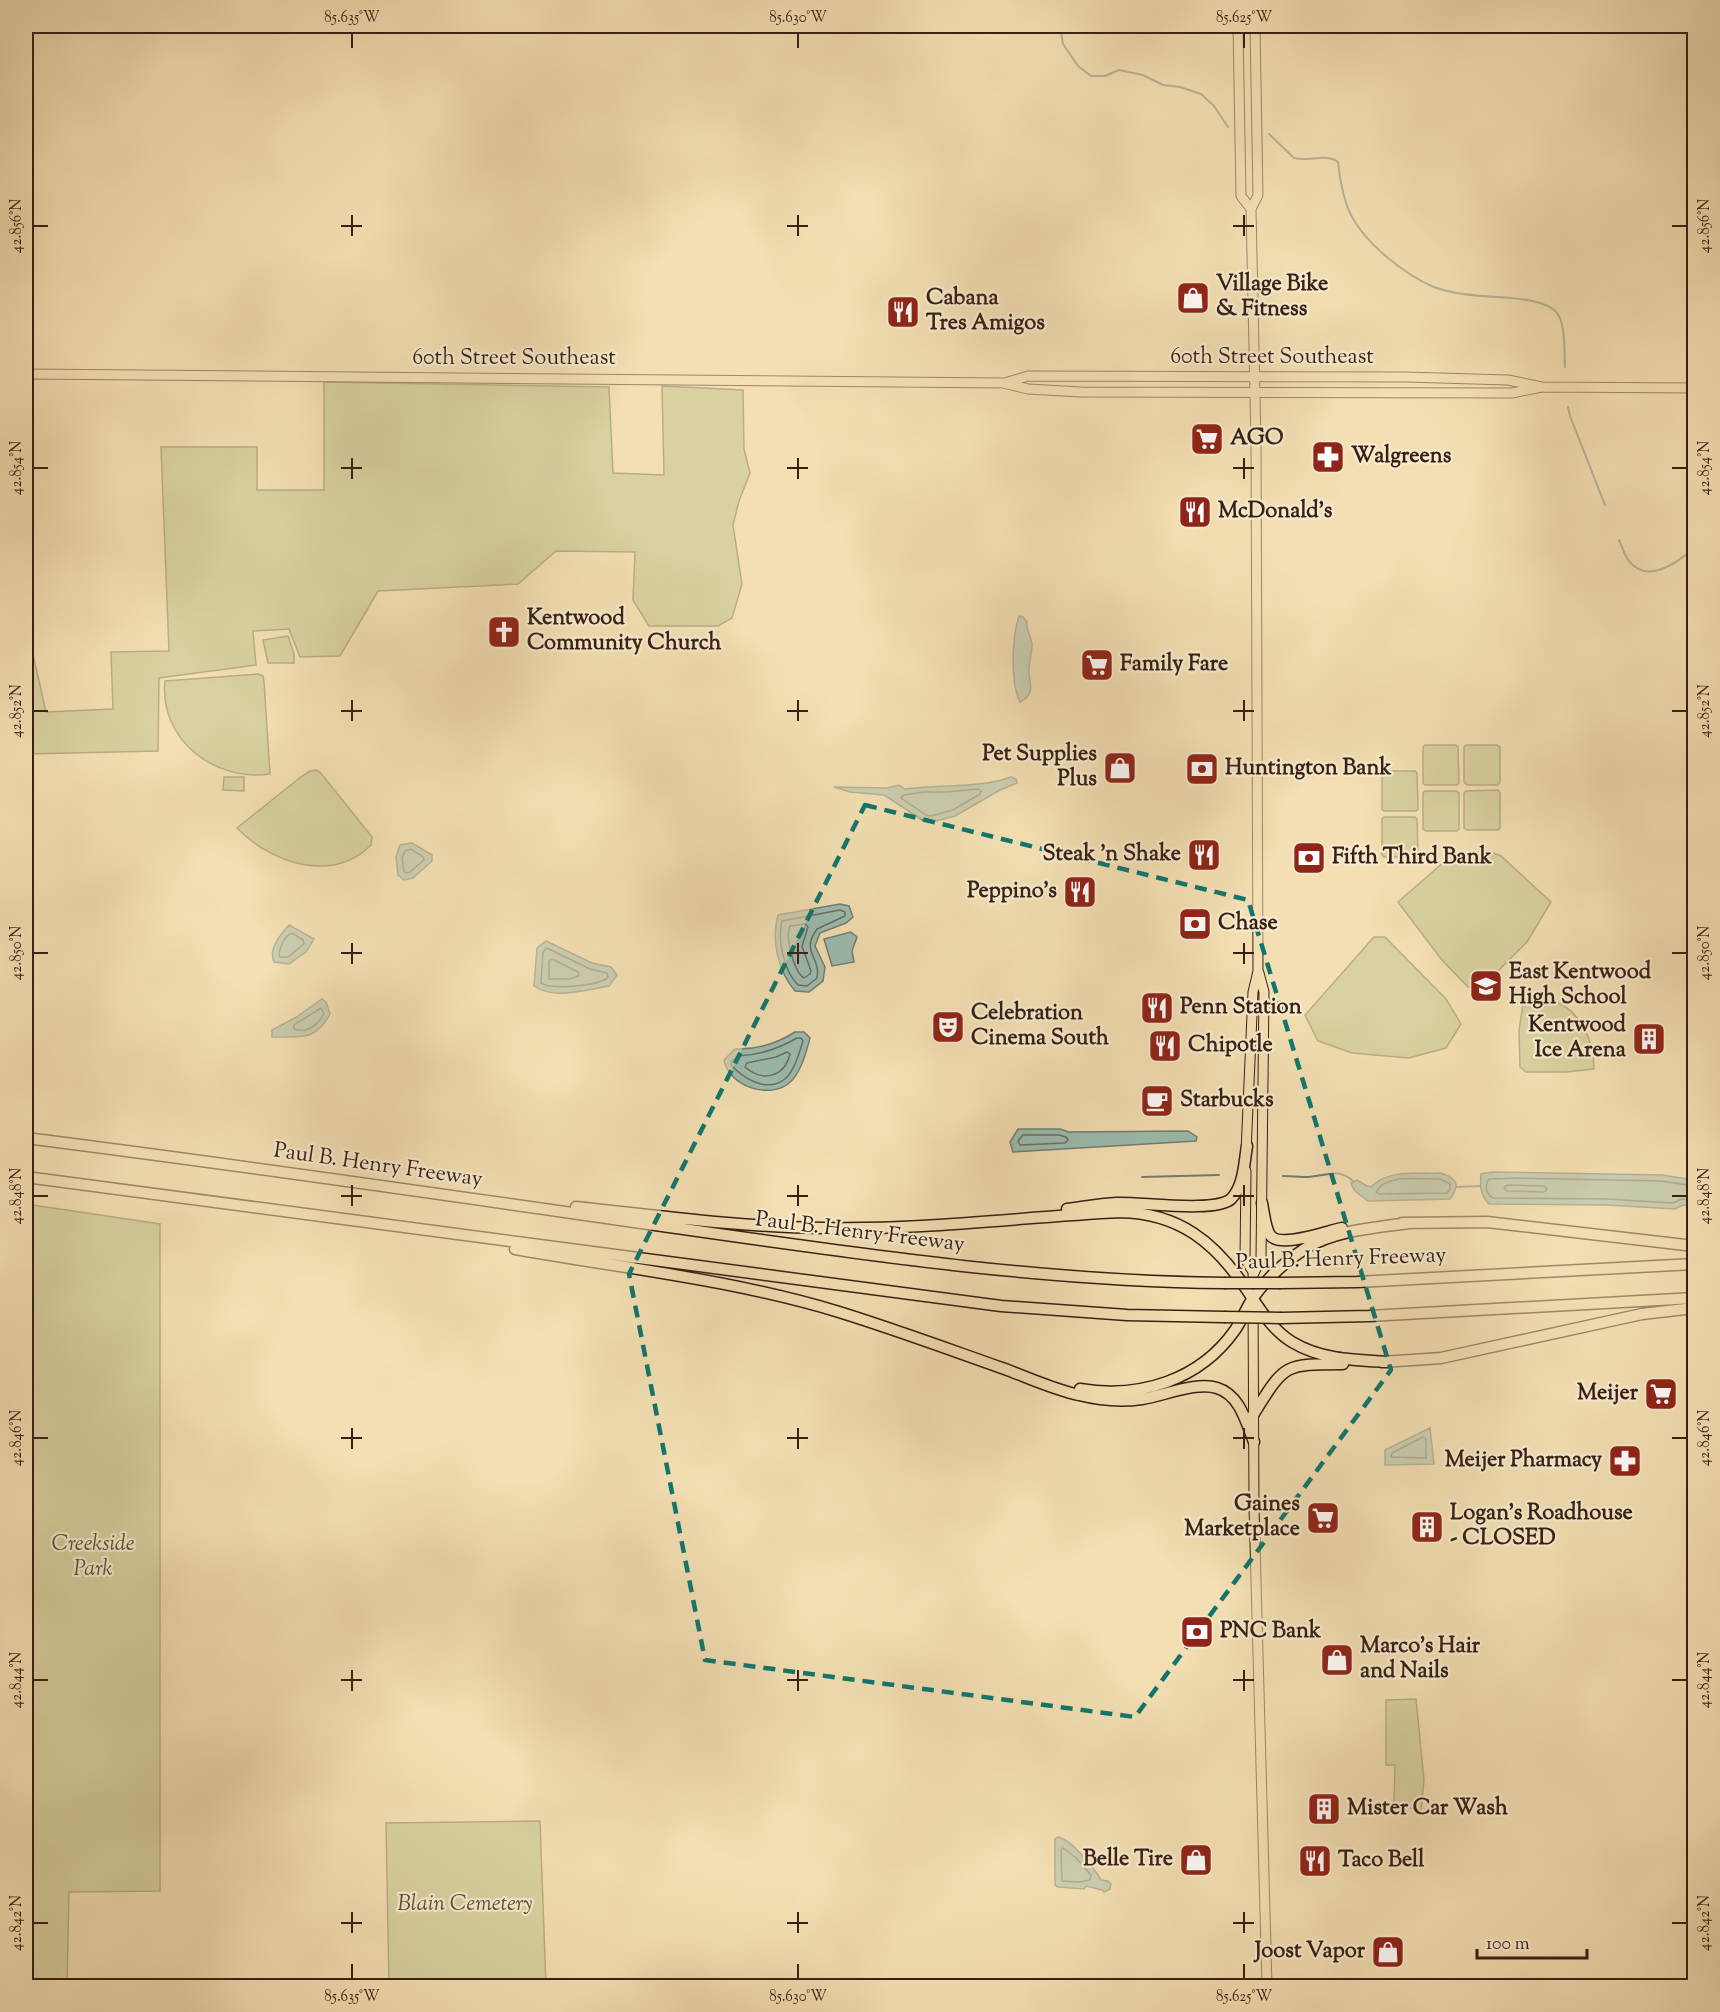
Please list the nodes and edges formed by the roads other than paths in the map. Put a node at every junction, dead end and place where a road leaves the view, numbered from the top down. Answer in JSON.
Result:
{"nodes":[{"id":1,"x":1238,"y":26,"type":"edge"},
{"id":2,"x":1255,"y":26,"type":"edge"},
{"id":3,"x":1256,"y":87,"type":"junction"},
{"id":4,"x":1240,"y":157,"type":"junction"},
{"id":5,"x":1258,"y":168,"type":"junction"},
{"id":6,"x":1251,"y":209,"type":"junction"},
{"id":7,"x":26,"y":374,"type":"edge"},
{"id":8,"x":1133,"y":377,"type":"junction"},
{"id":9,"x":1255,"y":377,"type":"junction"},
{"id":10,"x":1396,"y":377,"type":"junction"},
{"id":11,"x":1003,"y":383,"type":"junction"},
{"id":12,"x":1542,"y":387,"type":"junction"},
{"id":13,"x":1695,"y":388,"type":"edge"},
{"id":14,"x":1118,"y":392,"type":"junction"},
{"id":15,"x":1256,"y":393,"type":"junction"},
{"id":16,"x":1369,"y":394,"type":"junction"},
{"id":17,"x":1258,"y":971,"type":"junction"},
{"id":18,"x":26,"y":1138,"type":"edge"},
{"id":19,"x":1247,"y":1146,"type":"junction"},
{"id":20,"x":26,"y":1177,"type":"edge"},
{"id":21,"x":352,"y":1182,"type":"junction"},
{"id":22,"x":1262,"y":1203,"type":"junction"},
{"id":23,"x":272,"y":1210,"type":"junction"},
{"id":24,"x":1004,"y":1220,"type":"junction"},
{"id":25,"x":1408,"y":1223,"type":"junction"},
{"id":26,"x":1695,"y":1246,"type":"edge"},
{"id":27,"x":1695,"y":1264,"type":"edge"},
{"id":28,"x":1253,"y":1272,"type":"junction"},
{"id":29,"x":1695,"y":1298,"type":"edge"},
{"id":30,"x":1253,"y":1299,"type":"junction"},
{"id":31,"x":1695,"y":1308,"type":"edge"},
{"id":32,"x":1390,"y":1362,"type":"junction"},
{"id":33,"x":1005,"y":1369,"type":"junction"},
{"id":34,"x":1253,"y":1415,"type":"junction"},
{"id":35,"x":1254,"y":1442,"type":"junction"},
{"id":36,"x":1267,"y":1986,"type":"edge"}],
"edges":[{"from":1,"to":3,"type":"main road"},
{"from":1,"to":4,"type":"main road"},
{"from":2,"to":3,"type":"main road"},
{"from":3,"to":5,"type":"main road"},
{"from":4,"to":5,"type":"main road"},
{"from":4,"to":6,"type":"main road"},
{"from":5,"to":6,"type":"main road"},
{"from":6,"to":9,"type":"main road"},
{"from":7,"to":11,"type":"main road","name":"60th Street Southeast"},
{"from":8,"to":9,"type":"main road","name":"60th Street Southeast"},
{"from":8,"to":11,"type":"main road","name":"60th Street Southeast"},
{"from":8,"to":14,"type":"main road"},
{"from":9,"to":10,"type":"main road","name":"60th Street Southeast"},
{"from":9,"to":15,"type":"main road"},
{"from":10,"to":12,"type":"main road","name":"60th Street Southeast"},
{"from":10,"to":16,"type":"main road"},
{"from":11,"to":14,"type":"main road","name":"60th Street Southeast"},
{"from":12,"to":13,"type":"main road","name":"60th Street Southeast"},
{"from":12,"to":16,"type":"main road","name":"60th Street Southeast"},
{"from":14,"to":15,"type":"main road","name":"60th Street Southeast"},
{"from":15,"to":16,"type":"main road","name":"60th Street Southeast"},
{"from":15,"to":17,"type":"main road"},
{"from":17,"to":19,"type":"main road"},
{"from":17,"to":22,"type":"main road"},
{"from":18,"to":21,"type":"highway","name":"Paul B. Henry Freeway"},
{"from":19,"to":24,"type":"highway"},
{"from":19,"to":28,"type":"main road"},
{"from":20,"to":23,"type":"highway"},
{"from":21,"to":24,"type":"highway"},
{"from":21,"to":27,"type":"highway","name":"Paul B. Henry Freeway","bridge":true},
{"from":22,"to":25,"type":"highway"},
{"from":22,"to":28,"type":"main road"},
{"from":23,"to":29,"type":"highway","bridge":true},
{"from":23,"to":33,"type":"highway"},
{"from":24,"to":30,"type":"highway"},
{"from":25,"to":26,"type":"highway"},
{"from":25,"to":30,"type":"highway"},
{"from":28,"to":30,"type":"main road"},
{"from":30,"to":32,"type":"highway"},
{"from":30,"to":33,"type":"highway"},
{"from":30,"to":34,"type":"main road"},
{"from":31,"to":32,"type":"highway"},
{"from":32,"to":34,"type":"highway"},
{"from":33,"to":35,"type":"highway"},
{"from":34,"to":35,"type":"main road"},
{"from":35,"to":36,"type":"main road"}]}
